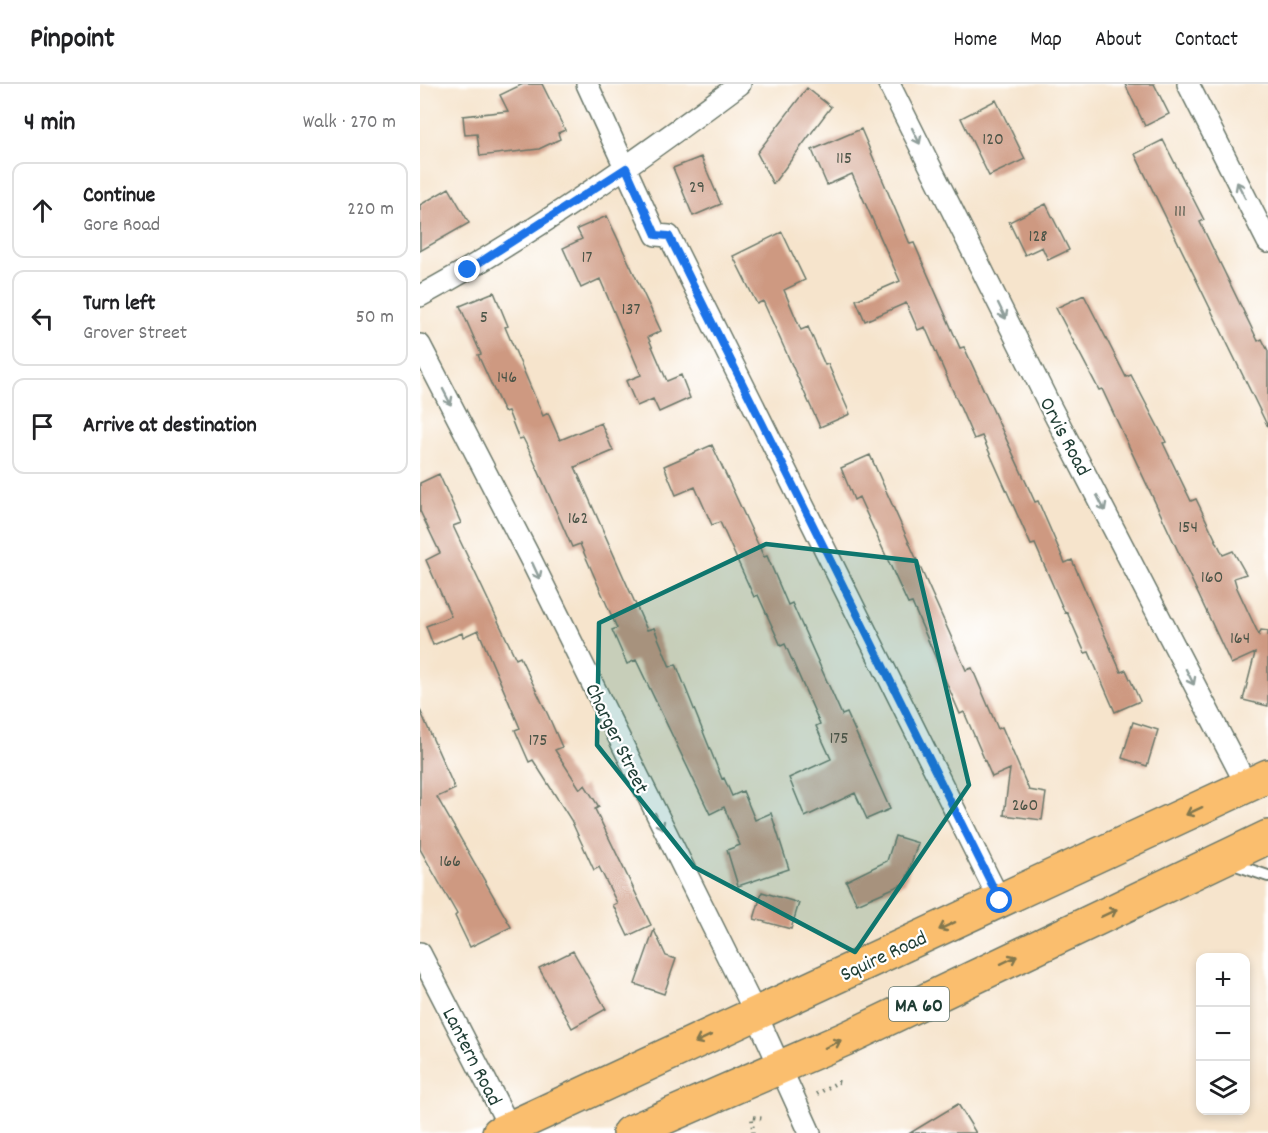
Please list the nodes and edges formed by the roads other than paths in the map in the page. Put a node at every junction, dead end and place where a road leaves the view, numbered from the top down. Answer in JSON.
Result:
{"nodes":[{"id":1,"x":587,"y":84,"type":"edge"},
{"id":2,"x":741,"y":84,"type":"edge"},
{"id":3,"x":890,"y":84,"type":"edge"},
{"id":4,"x":1188,"y":84,"type":"edge"},
{"id":5,"x":626,"y":168,"type":"junction"},
{"id":6,"x":1268,"y":242,"type":"edge"},
{"id":7,"x":420,"y":296,"type":"edge"},
{"id":8,"x":420,"y":345,"type":"edge"},
{"id":9,"x":1257,"y":781,"type":"edge"},
{"id":10,"x":1268,"y":837,"type":"edge"},
{"id":11,"x":1221,"y":859,"type":"junction"},
{"id":12,"x":1268,"y":876,"type":"edge"},
{"id":13,"x":1000,"y":901,"type":"junction"},
{"id":14,"x":420,"y":953,"type":"edge"},
{"id":15,"x":756,"y":1014,"type":"junction"},
{"id":16,"x":780,"y":1069,"type":"junction"},
{"id":17,"x":504,"y":1130,"type":"edge"},
{"id":18,"x":629,"y":1133,"type":"edge"},
{"id":19,"x":810,"y":1133,"type":"edge"}],
"edges":[{"from":1,"to":5,"type":"street"},
{"from":2,"to":5,"type":"street"},
{"from":3,"to":9,"type":"street","name":"Orvis Road","one_way":true},
{"from":6,"to":4,"type":"street","one_way":true},
{"from":5,"to":7,"type":"street"},
{"from":5,"to":13,"type":"street"},
{"from":8,"to":15,"type":"street","name":"Charger Street","one_way":true},
{"from":9,"to":13,"type":"highway","name":"Squire Road","number":"MA 60","one_way":true},
{"from":10,"to":11,"type":"highway","number":"MA 60"},
{"from":11,"to":12,"type":"lane"},
{"from":16,"to":11,"type":"highway","number":"MA 60","one_way":true},
{"from":13,"to":15,"type":"highway","name":"Squire Road","number":"MA 60","one_way":true},
{"from":14,"to":17,"type":"street","name":"Lantern Road"},
{"from":15,"to":16,"type":"street","name":"Charger Street"},
{"from":15,"to":17,"type":"highway","name":"Squire Road","number":"MA 60","one_way":true},
{"from":16,"to":18,"type":"highway","number":"MA 60"},
{"from":16,"to":19,"type":"street","name":"Charger Street"}]}
